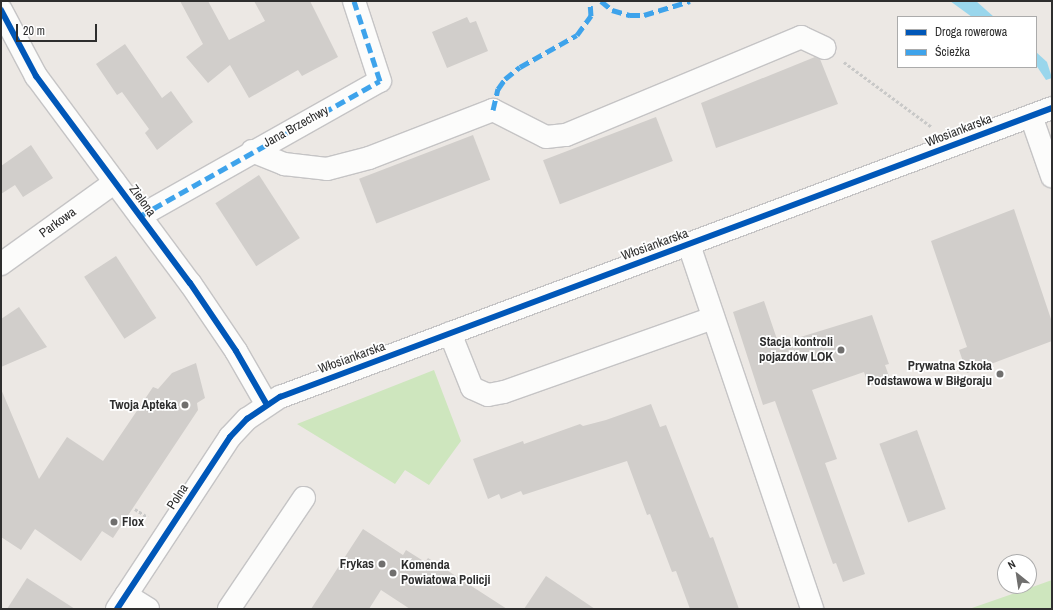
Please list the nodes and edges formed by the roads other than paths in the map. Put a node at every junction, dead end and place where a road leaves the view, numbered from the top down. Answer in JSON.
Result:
{"nodes":[{"id":1,"x":354,"y":1,"type":"edge"},
{"id":2,"x":1,"y":10,"type":"edge"},
{"id":3,"x":824,"y":48,"type":"road end"},
{"id":4,"x":1052,"y":108,"type":"edge"},
{"id":5,"x":1031,"y":116,"type":"junction"},
{"id":6,"x":252,"y":151,"type":"junction"},
{"id":7,"x":1052,"y":176,"type":"edge"},
{"id":8,"x":115,"y":182,"type":"junction"},
{"id":9,"x":140,"y":216,"type":"junction"},
{"id":10,"x":689,"y":245,"type":"junction"},
{"id":11,"x":1,"y":264,"type":"edge"},
{"id":12,"x":713,"y":318,"type":"junction"},
{"id":13,"x":450,"y":333,"type":"junction"},
{"id":14,"x":267,"y":404,"type":"junction"},
{"id":15,"x":304,"y":498,"type":"dead end"},
{"id":16,"x":122,"y":602,"type":"edge"},
{"id":17,"x":148,"y":609,"type":"edge"},
{"id":18,"x":229,"y":609,"type":"edge"},
{"id":19,"x":812,"y":609,"type":"edge"}],
"edges":[{"from":1,"to":6,"type":"street","name":"Jana Brzechwy"},
{"from":2,"to":8,"type":"street","name":"Zielona"},
{"from":3,"to":6,"type":"street"},
{"from":4,"to":5,"type":"street","name":"Włosiankarska"},
{"from":5,"to":7,"type":"street"},
{"from":5,"to":10,"type":"street","name":"Włosiankarska"},
{"from":6,"to":9,"type":"street","name":"Jana Brzechwy"},
{"from":8,"to":9,"type":"street","name":"Zielona"},
{"from":8,"to":11,"type":"street","name":"Parkowa"},
{"from":9,"to":14,"type":"street","name":"Zielona"},
{"from":10,"to":12,"type":"street"},
{"from":10,"to":13,"type":"street","name":"Włosiankarska"},
{"from":12,"to":13,"type":"street"},
{"from":12,"to":19,"type":"street"},
{"from":13,"to":14,"type":"street","name":"Włosiankarska"},
{"from":14,"to":16,"type":"street","name":"Polna"},
{"from":15,"to":18,"type":"street"},
{"from":16,"to":17,"type":"street"}]}
